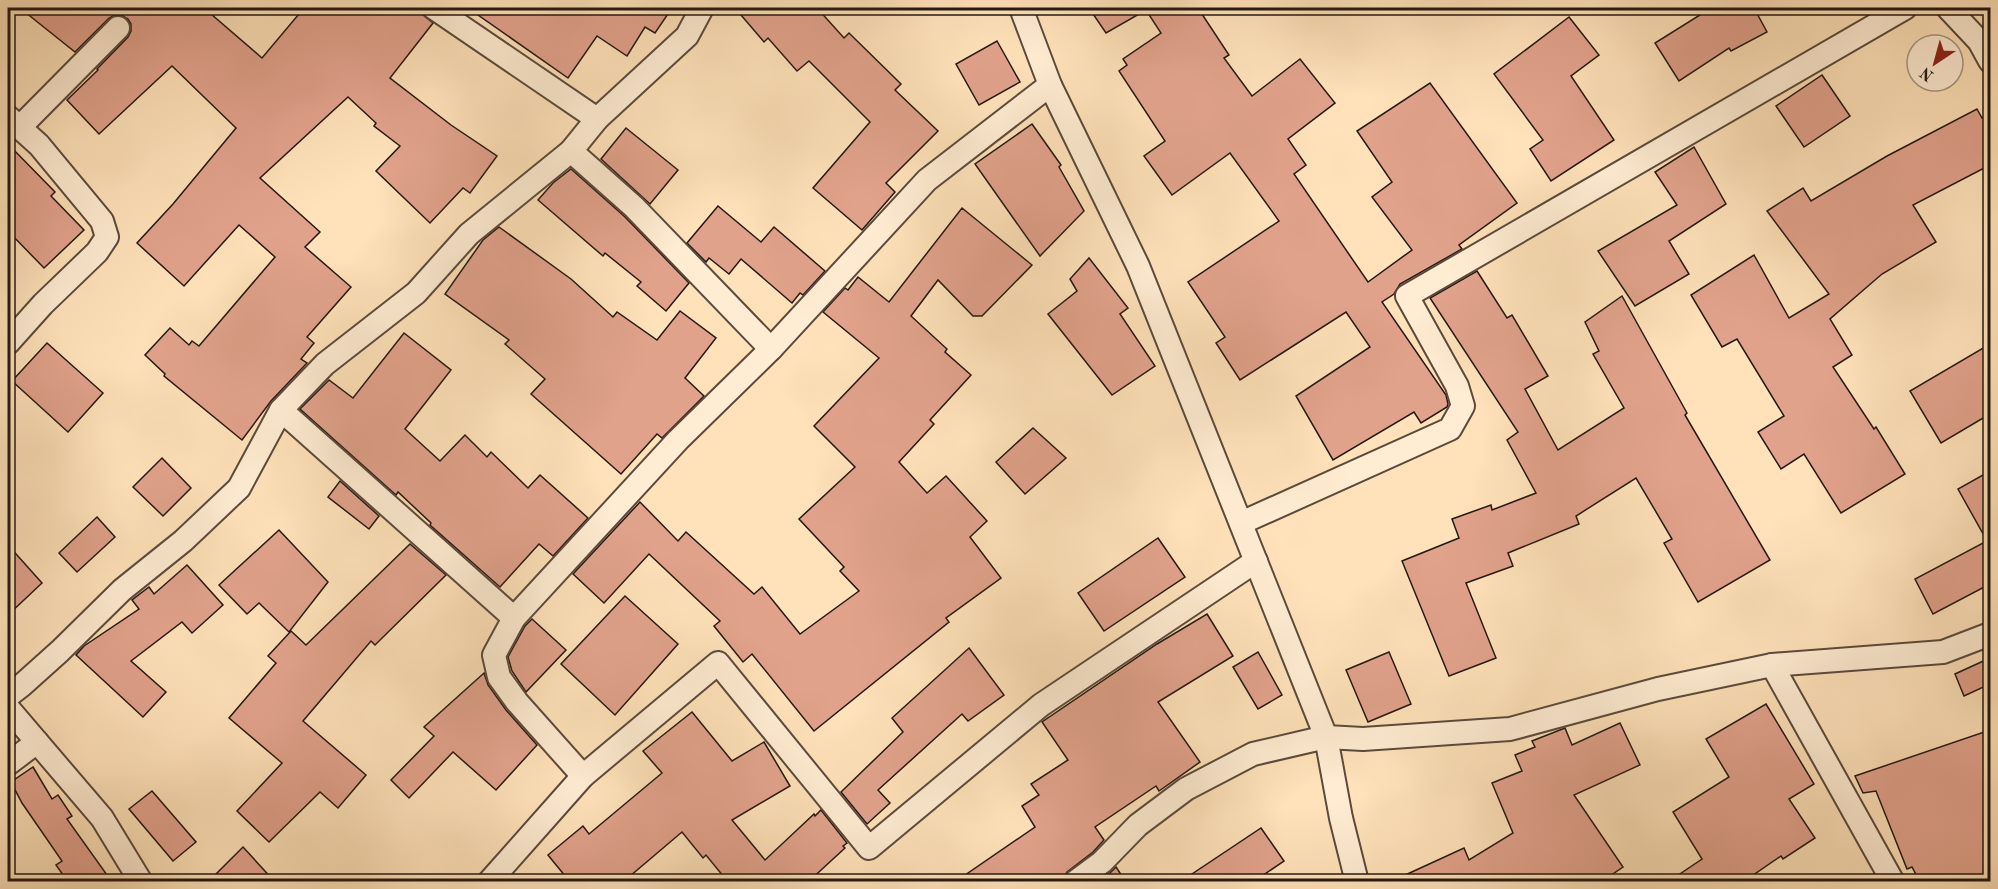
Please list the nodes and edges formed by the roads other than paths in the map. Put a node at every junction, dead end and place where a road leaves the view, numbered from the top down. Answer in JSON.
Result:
{"nodes":[{"id":1,"x":434,"y":8,"type":"edge"},
{"id":2,"x":702,"y":8,"type":"edge"},
{"id":3,"x":1021,"y":8,"type":"edge"},
{"id":4,"x":1905,"y":8,"type":"edge"},
{"id":5,"x":1948,"y":8,"type":"edge"},
{"id":6,"x":118,"y":28,"type":"dead end"},
{"id":7,"x":1984,"y":41,"type":"edge"},
{"id":8,"x":1990,"y":61,"type":"edge"},
{"id":9,"x":1050,"y":85,"type":"junction"},
{"id":10,"x":597,"y":119,"type":"junction"},
{"id":11,"x":13,"y":122,"type":"edge"},
{"id":12,"x":571,"y":151,"type":"junction"},
{"id":13,"x":8,"y":343,"type":"edge"},
{"id":14,"x":771,"y":349,"type":"junction"},
{"id":15,"x":281,"y":410,"type":"junction"},
{"id":16,"x":1241,"y":523,"type":"junction"},
{"id":17,"x":1257,"y":561,"type":"junction"},
{"id":18,"x":514,"y":618,"type":"junction"},
{"id":19,"x":1990,"y":634,"type":"edge"},
{"id":20,"x":1772,"y":665,"type":"junction"},
{"id":21,"x":8,"y":696,"type":"edge"},
{"id":22,"x":8,"y":708,"type":"edge"},
{"id":23,"x":1326,"y":737,"type":"junction"},
{"id":24,"x":38,"y":742,"type":"junction"},
{"id":25,"x":8,"y":764,"type":"edge"},
{"id":26,"x":583,"y":776,"type":"junction"},
{"id":27,"x":141,"y":882,"type":"edge"},
{"id":28,"x":489,"y":882,"type":"edge"},
{"id":29,"x":1075,"y":882,"type":"edge"},
{"id":30,"x":1357,"y":882,"type":"edge"},
{"id":31,"x":1893,"y":882,"type":"edge"}],
"edges":[{"from":1,"to":10,"type":"street"},
{"from":2,"to":10,"type":"street"},
{"from":3,"to":9,"type":"street"},
{"from":4,"to":16,"type":"street"},
{"from":5,"to":7,"type":"street"},
{"from":6,"to":11,"type":"street"},
{"from":7,"to":8,"type":"street"},
{"from":9,"to":14,"type":"street"},
{"from":9,"to":16,"type":"street"},
{"from":10,"to":12,"type":"street"},
{"from":11,"to":13,"type":"street"},
{"from":12,"to":14,"type":"street"},
{"from":12,"to":15,"type":"street"},
{"from":14,"to":18,"type":"street"},
{"from":15,"to":18,"type":"street"},
{"from":15,"to":21,"type":"street"},
{"from":16,"to":17,"type":"street"},
{"from":17,"to":23,"type":"street"},
{"from":17,"to":26,"type":"street"},
{"from":18,"to":26,"type":"street"},
{"from":19,"to":20,"type":"street"},
{"from":20,"to":23,"type":"street"},
{"from":20,"to":31,"type":"street"},
{"from":22,"to":24,"type":"street"},
{"from":23,"to":29,"type":"street"},
{"from":23,"to":30,"type":"street"},
{"from":24,"to":25,"type":"street"},
{"from":24,"to":27,"type":"street"},
{"from":26,"to":28,"type":"street"}]}
